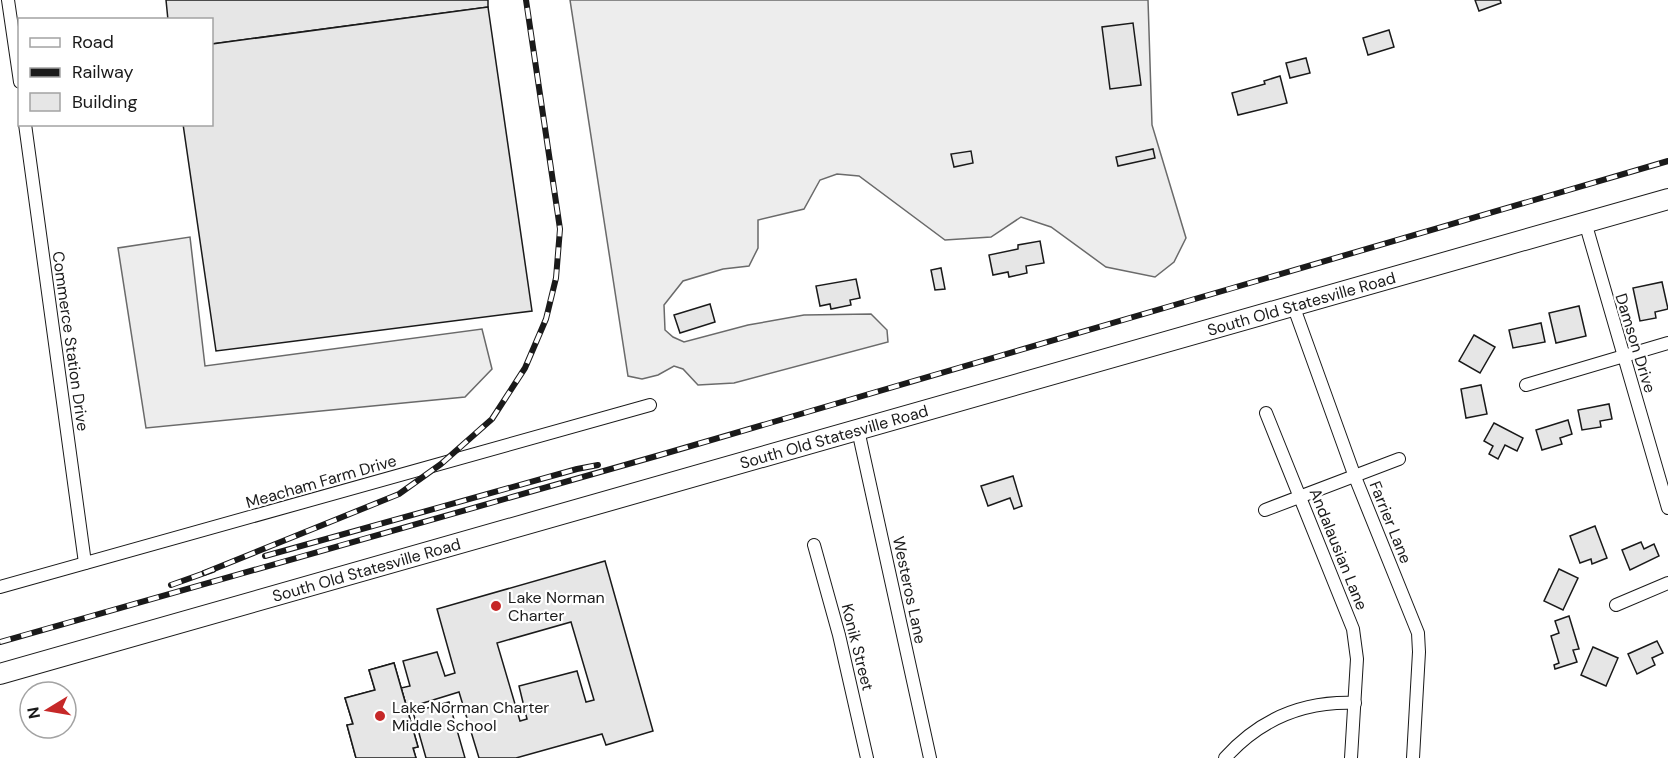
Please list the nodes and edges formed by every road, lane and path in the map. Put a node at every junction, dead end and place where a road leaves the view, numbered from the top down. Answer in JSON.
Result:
{"nodes":[{"id":1,"x":8,"y":0,"type":"edge"},
{"id":2,"x":18,"y":68,"type":"edge"},
{"id":3,"x":25,"y":126,"type":"edge"},
{"id":4,"x":1668,"y":199,"type":"edge"},
{"id":5,"x":1585,"y":222,"type":"junction"},
{"id":6,"x":1293,"y":305,"type":"junction"},
{"id":7,"x":1668,"y":343,"type":"edge"},
{"id":8,"x":1623,"y":356,"type":"junction"},
{"id":9,"x":1526,"y":385,"type":"dead end"},
{"id":10,"x":651,"y":405,"type":"dead end"},
{"id":11,"x":1266,"y":413,"type":"dead end"},
{"id":12,"x":858,"y":430,"type":"junction"},
{"id":13,"x":1399,"y":459,"type":"dead end"},
{"id":14,"x":1355,"y":477,"type":"junction"},
{"id":15,"x":1300,"y":498,"type":"junction"},
{"id":16,"x":1668,"y":508,"type":"edge"},
{"id":17,"x":1265,"y":510,"type":"dead end"},
{"id":18,"x":814,"y":545,"type":"dead end"},
{"id":19,"x":85,"y":563,"type":"junction"},
{"id":20,"x":1668,"y":583,"type":"edge"},
{"id":21,"x":0,"y":587,"type":"edge"},
{"id":22,"x":1616,"y":605,"type":"dead end"},
{"id":23,"x":0,"y":674,"type":"edge"},
{"id":24,"x":1355,"y":703,"type":"junction"},
{"id":25,"x":867,"y":758,"type":"edge"},
{"id":26,"x":930,"y":758,"type":"edge"},
{"id":27,"x":1225,"y":758,"type":"edge"},
{"id":28,"x":1351,"y":758,"type":"edge"},
{"id":29,"x":1413,"y":758,"type":"edge"}],
"edges":[{"from":1,"to":2,"type":"street"},
{"from":3,"to":19,"type":"street","name":"Commerce Station Drive"},
{"from":4,"to":5,"type":"main road","name":"South Old Statesville Road"},
{"from":5,"to":6,"type":"main road","name":"South Old Statesville Road"},
{"from":5,"to":8,"type":"street","name":"Damson Drive"},
{"from":6,"to":12,"type":"main road","name":"South Old Statesville Road"},
{"from":6,"to":14,"type":"street","name":"Farrier Lane"},
{"from":7,"to":8,"type":"street"},
{"from":8,"to":9,"type":"street"},
{"from":8,"to":16,"type":"street","name":"Damson Drive"},
{"from":10,"to":19,"type":"street","name":"Meacham Farm Drive"},
{"from":11,"to":15,"type":"street","name":"Andalausian Lane"},
{"from":12,"to":23,"type":"main road","name":"South Old Statesville Road"},
{"from":12,"to":26,"type":"street","name":"Westeros Lane"},
{"from":13,"to":14,"type":"street"},
{"from":14,"to":15,"type":"street"},
{"from":14,"to":29,"type":"street","name":"Farrier Lane"},
{"from":15,"to":17,"type":"street"},
{"from":15,"to":24,"type":"street","name":"Andalausian Lane"},
{"from":18,"to":25,"type":"street","name":"Konik Street"},
{"from":19,"to":21,"type":"street","name":"Meacham Farm Drive"},
{"from":20,"to":22,"type":"street"},
{"from":24,"to":27,"type":"street"},
{"from":24,"to":28,"type":"street","name":"Andalausian Lane"}]}
